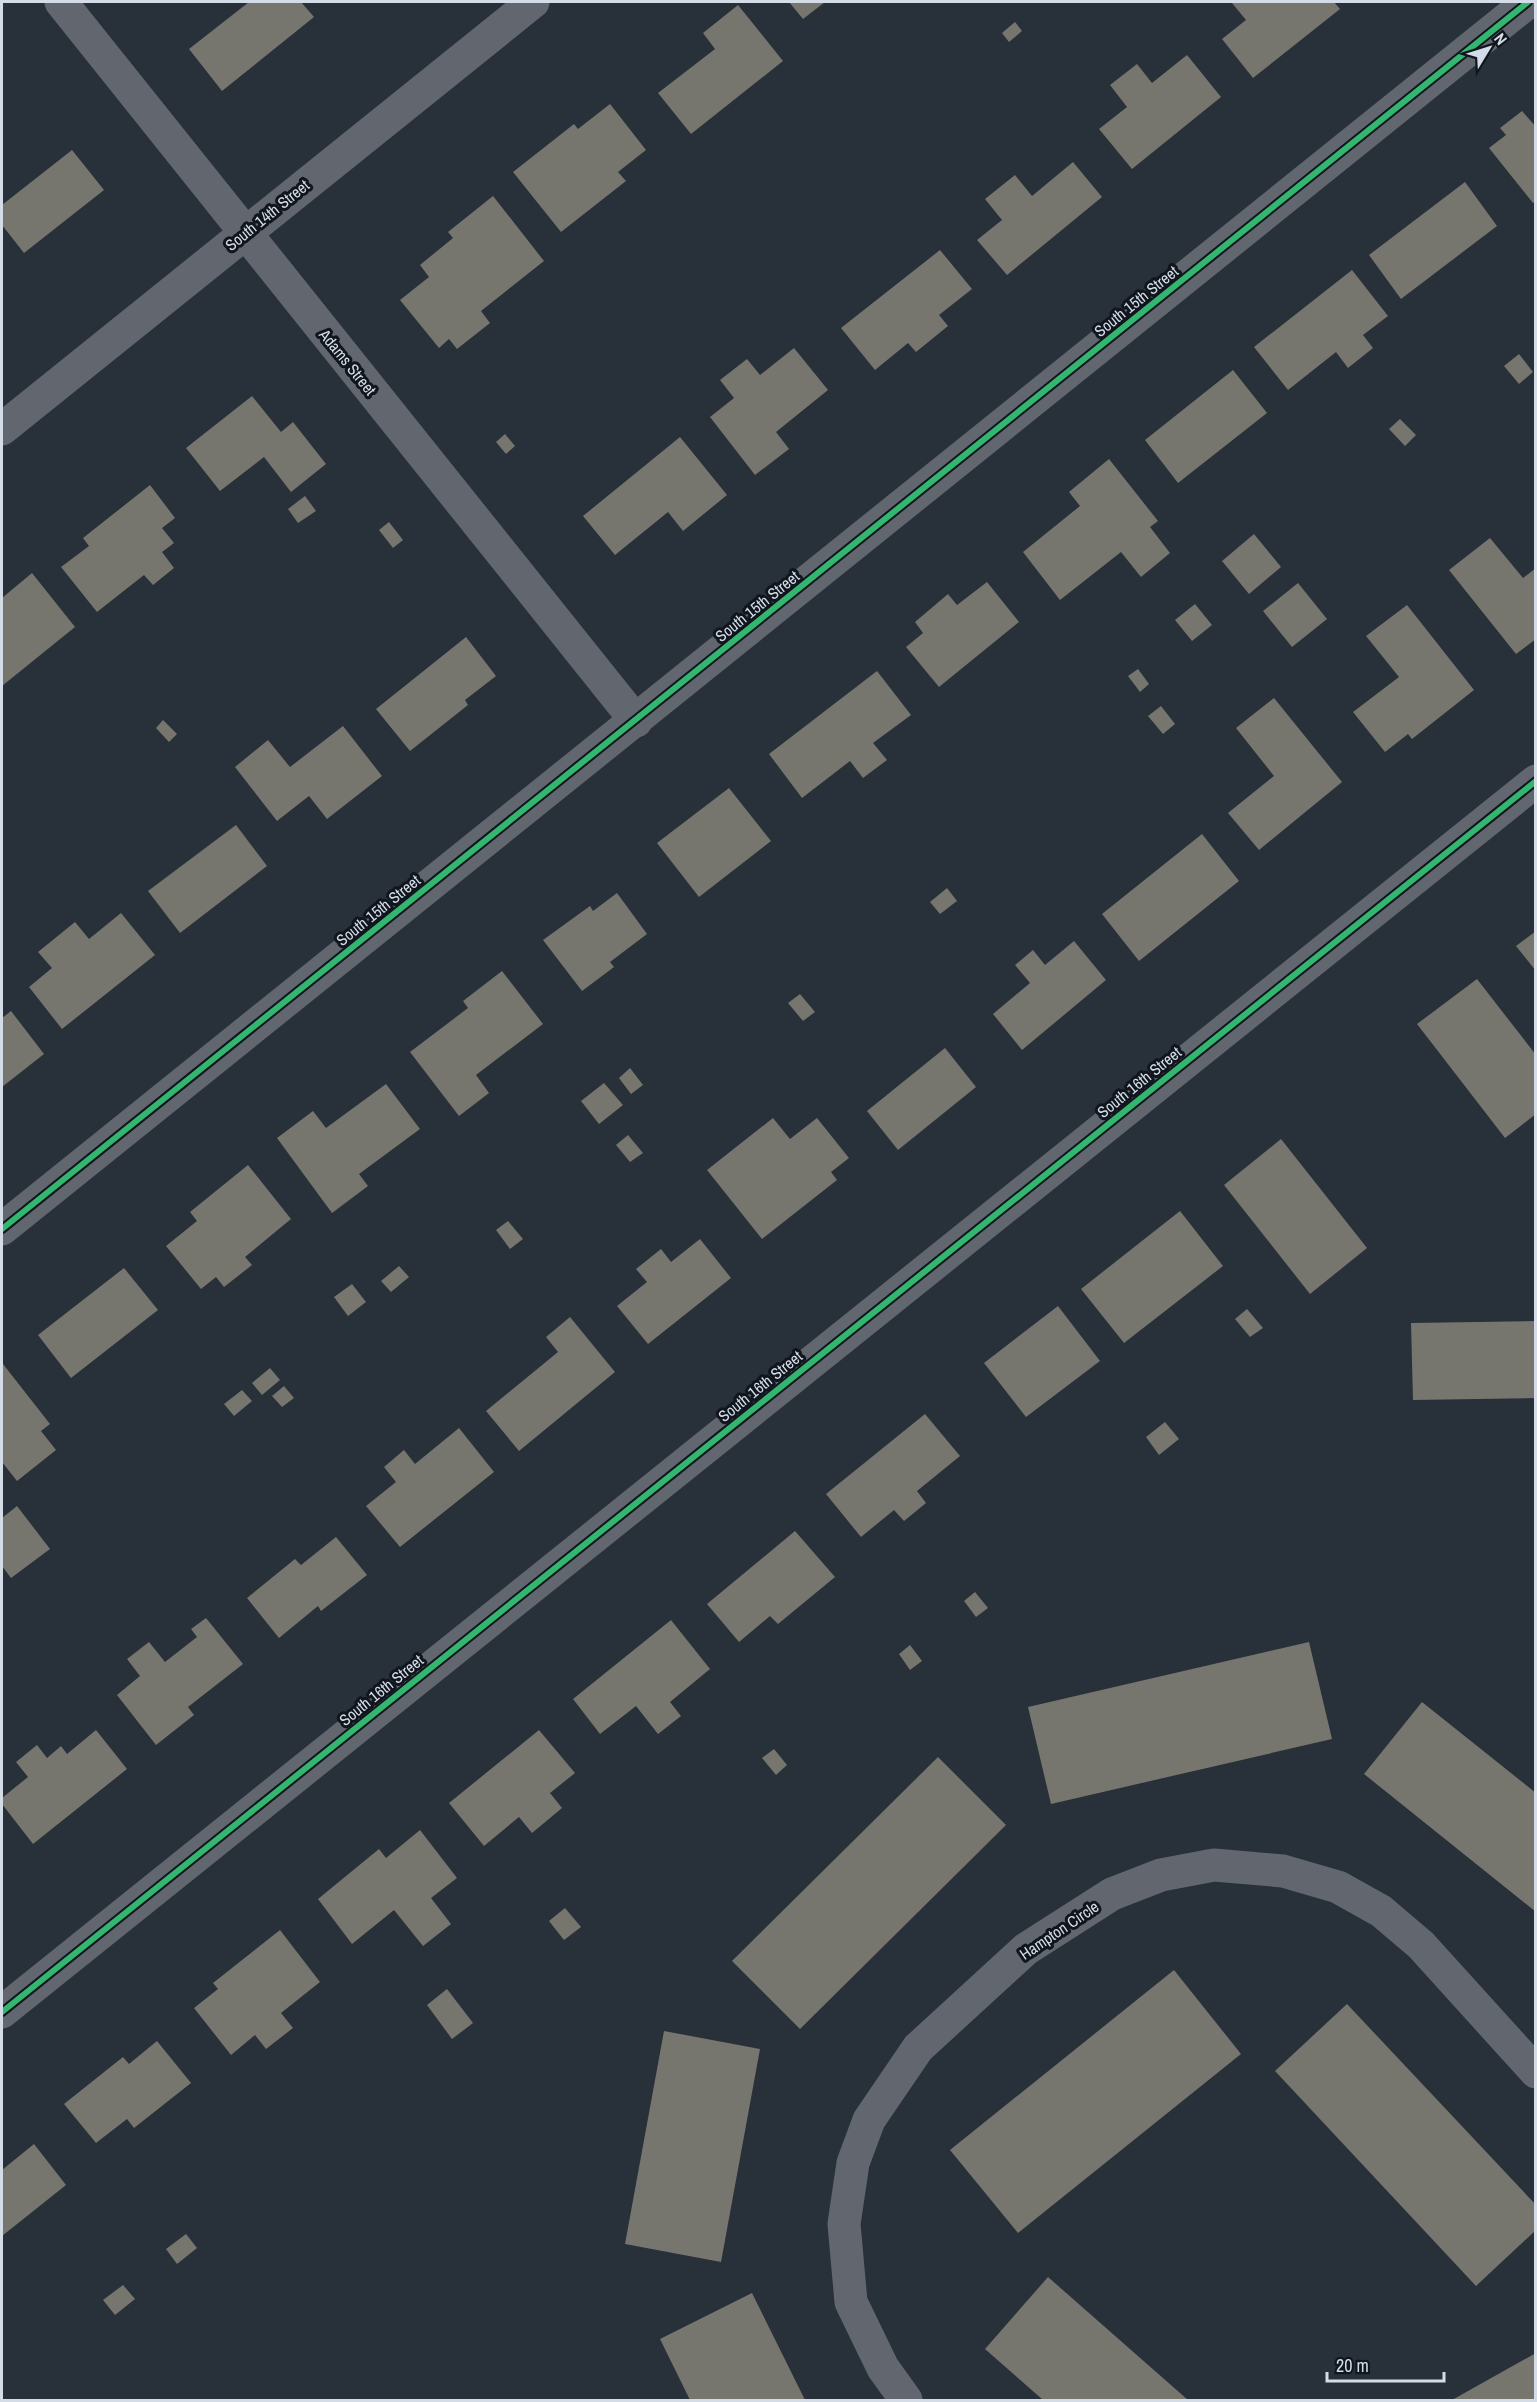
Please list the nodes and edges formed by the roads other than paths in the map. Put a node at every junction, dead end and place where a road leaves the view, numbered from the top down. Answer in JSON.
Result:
{"nodes":[{"id":1,"x":61,"y":2,"type":"edge"},
{"id":2,"x":533,"y":2,"type":"edge"},
{"id":3,"x":1528,"y":2,"type":"edge"},
{"id":4,"x":244,"y":233,"type":"junction"},
{"id":5,"x":2,"y":429,"type":"edge"},
{"id":6,"x":636,"y":721,"type":"junction"},
{"id":7,"x":1536,"y":781,"type":"edge"},
{"id":8,"x":2,"y":1229,"type":"edge"},
{"id":9,"x":2,"y":2012,"type":"edge"},
{"id":10,"x":1536,"y":2072,"type":"edge"},
{"id":11,"x":906,"y":2400,"type":"edge"}],
"edges":[{"from":1,"to":4,"type":"street","name":"Adams Street"},
{"from":2,"to":4,"type":"street","name":"South 14th Street"},
{"from":3,"to":6,"type":"street","name":"South 15th Street"},
{"from":4,"to":5,"type":"street","name":"South 14th Street"},
{"from":4,"to":6,"type":"street","name":"Adams Street"},
{"from":6,"to":8,"type":"street","name":"South 15th Street"},
{"from":7,"to":9,"type":"street","name":"South 16th Street"},
{"from":10,"to":11,"type":"street","name":"Hampton Circle"}]}
